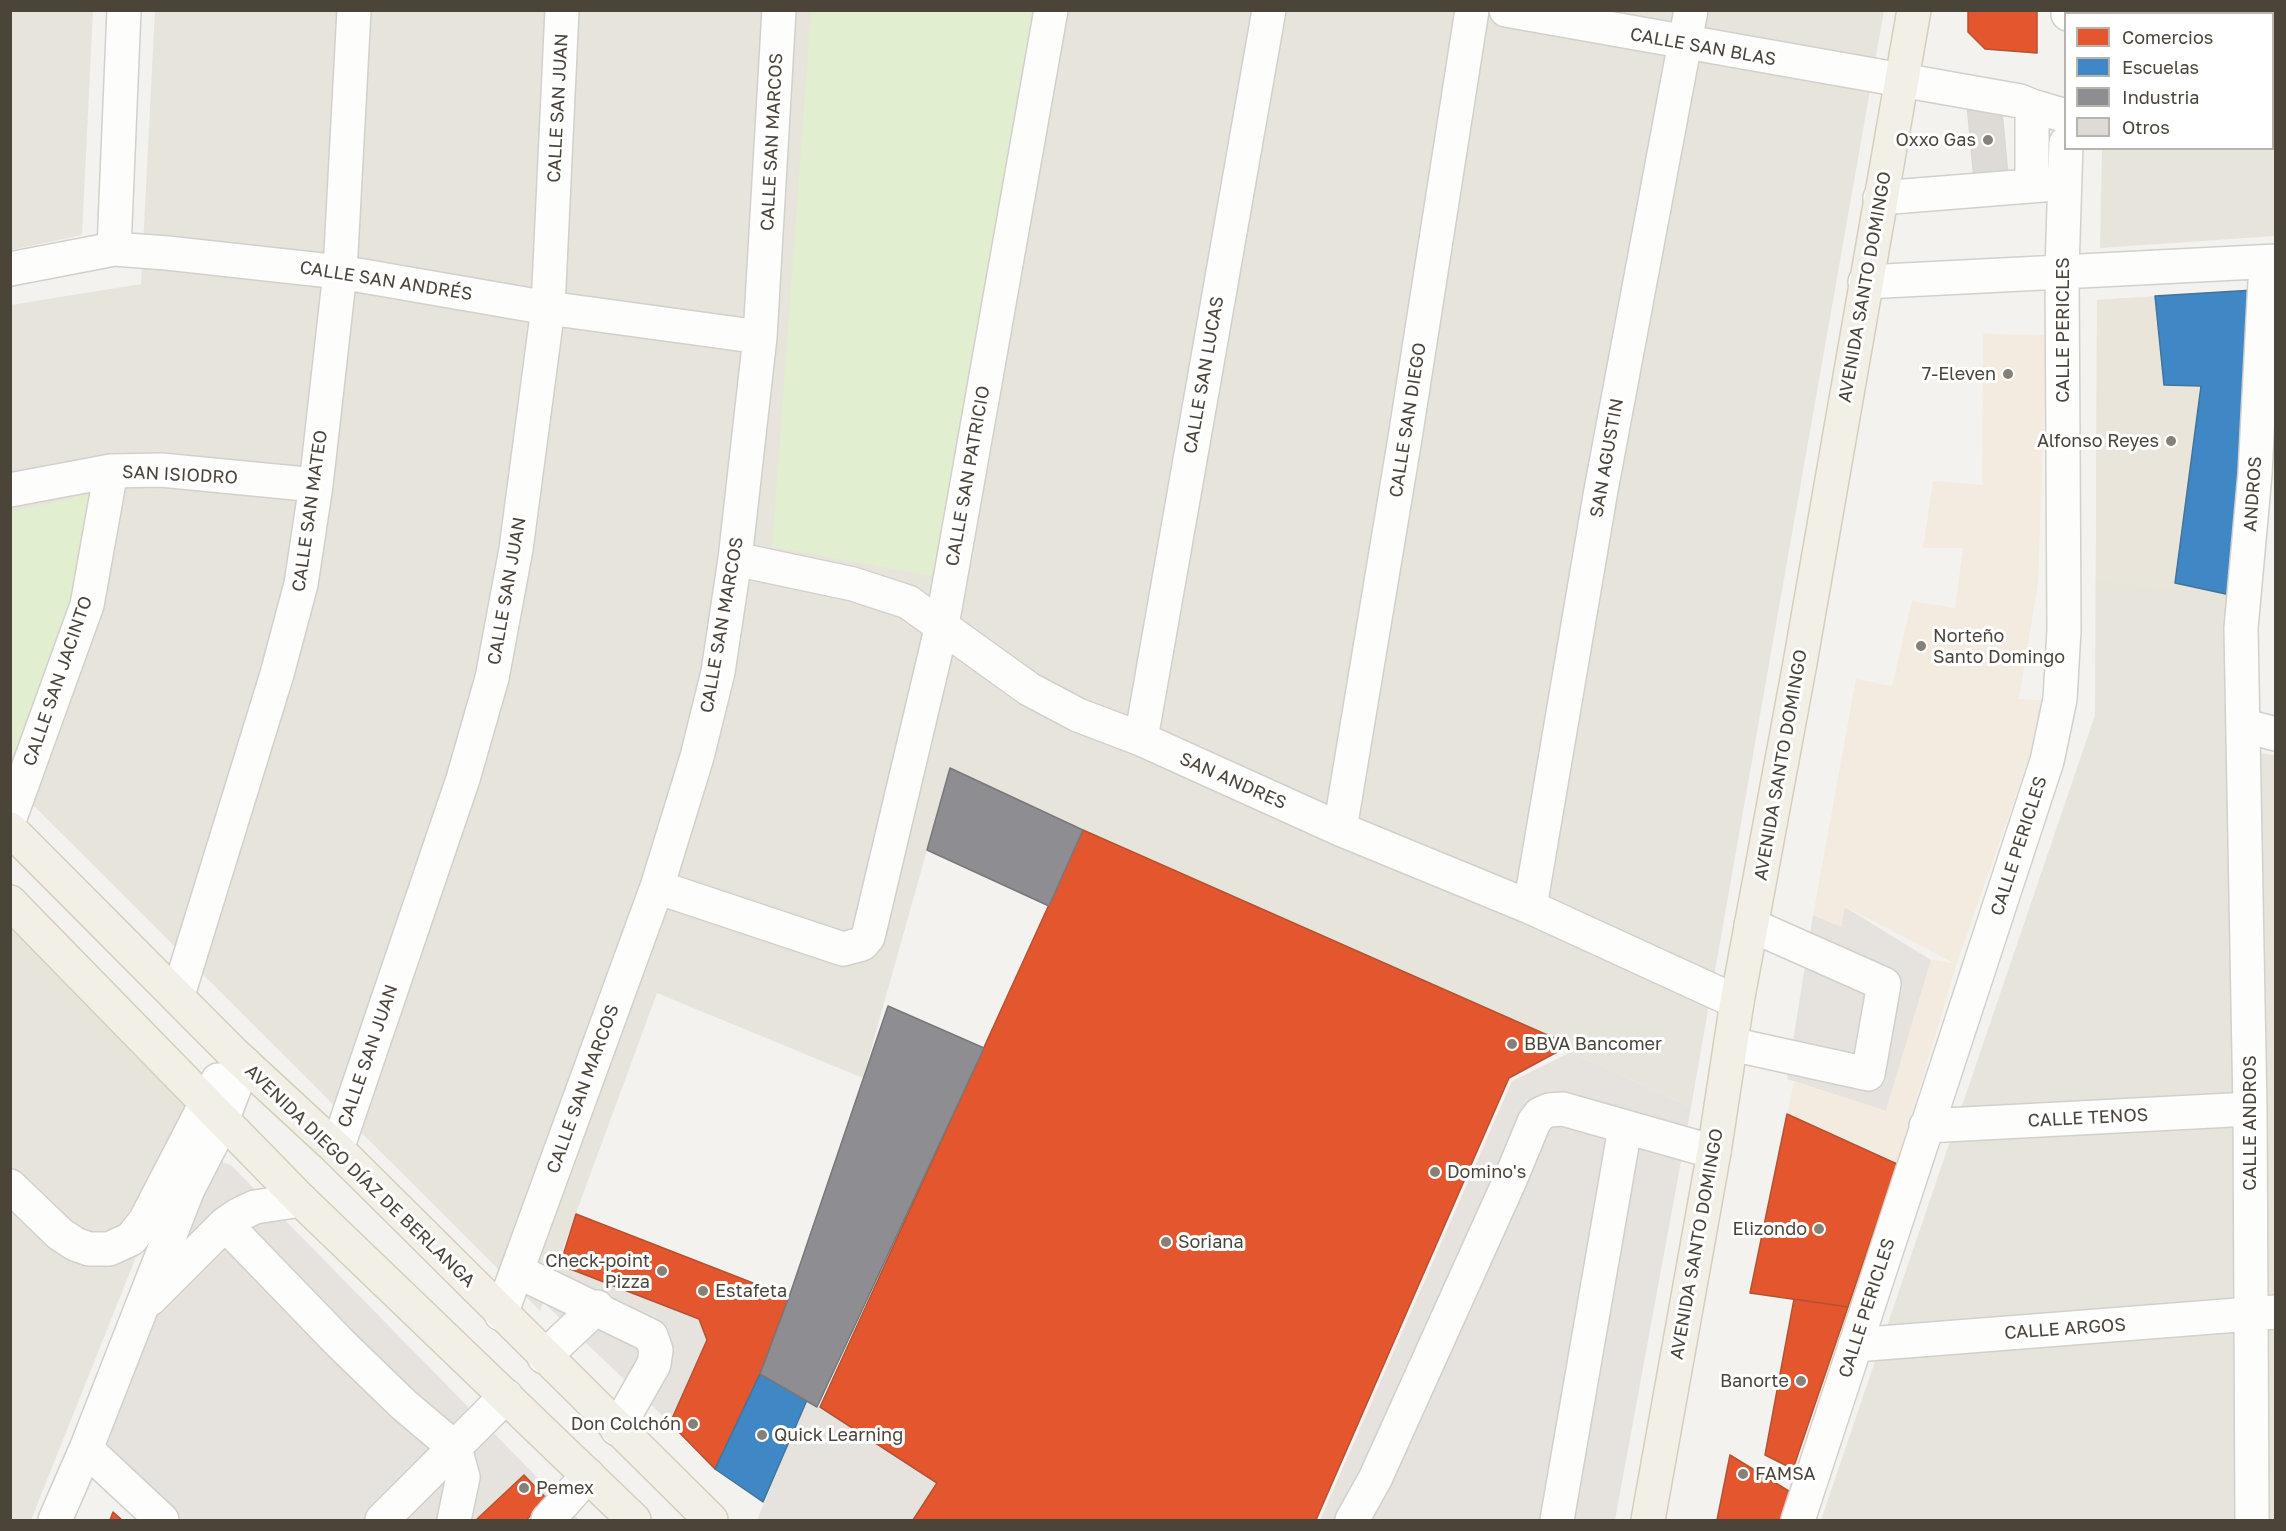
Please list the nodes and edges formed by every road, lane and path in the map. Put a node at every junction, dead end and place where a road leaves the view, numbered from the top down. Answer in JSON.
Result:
{"nodes":[{"id":1,"x":124,"y":10,"type":"edge"},
{"id":2,"x":354,"y":10,"type":"edge"},
{"id":3,"x":562,"y":10,"type":"edge"},
{"id":4,"x":779,"y":10,"type":"edge"},
{"id":5,"x":1050,"y":10,"type":"edge"},
{"id":6,"x":1269,"y":10,"type":"edge"},
{"id":7,"x":1472,"y":10,"type":"edge"},
{"id":8,"x":1506,"y":10,"type":"edge"},
{"id":9,"x":1691,"y":10,"type":"edge"},
{"id":10,"x":1914,"y":10,"type":"edge"},
{"id":11,"x":1685,"y":44,"type":"junction"},
{"id":12,"x":1901,"y":81,"type":"junction"},
{"id":13,"x":2032,"y":106,"type":"junction"},
{"id":14,"x":2064,"y":115,"type":"edge"},
{"id":15,"x":2066,"y":150,"type":"edge"},
{"id":16,"x":2065,"y":184,"type":"junction"},
{"id":17,"x":2032,"y":186,"type":"junction"},
{"id":18,"x":1880,"y":198,"type":"junction"},
{"id":19,"x":114,"y":249,"type":"junction"},
{"id":20,"x":2271,"y":262,"type":"edge"},
{"id":21,"x":10,"y":269,"type":"edge"},
{"id":22,"x":2062,"y":270,"type":"junction"},
{"id":23,"x":340,"y":272,"type":"junction"},
{"id":24,"x":1865,"y":282,"type":"junction"},
{"id":25,"x":548,"y":308,"type":"junction"},
{"id":26,"x":760,"y":337,"type":"junction"},
{"id":27,"x":111,"y":471,"type":"junction"},
{"id":28,"x":2265,"y":474,"type":"edge"},
{"id":29,"x":316,"y":485,"type":"junction"},
{"id":30,"x":10,"y":490,"type":"edge"},
{"id":31,"x":2264,"y":518,"type":"edge"},
{"id":32,"x":735,"y":559,"type":"junction"},
{"id":33,"x":942,"y":625,"type":"junction"},
{"id":34,"x":2260,"y":730,"type":"edge"},
{"id":35,"x":1141,"y":739,"type":"junction"},
{"id":36,"x":10,"y":818,"type":"edge"},
{"id":37,"x":10,"y":829,"type":"edge"},
{"id":38,"x":1340,"y":829,"type":"junction"},
{"id":39,"x":657,"y":887,"type":"junction"},
{"id":40,"x":10,"y":902,"type":"edge"},
{"id":41,"x":1530,"y":907,"type":"junction"},
{"id":42,"x":1751,"y":925,"type":"junction"},
{"id":43,"x":178,"y":995,"type":"junction"},
{"id":44,"x":1737,"y":1002,"type":"junction"},
{"id":45,"x":1731,"y":1044,"type":"junction"},
{"id":46,"x":238,"y":1058,"type":"junction"},
{"id":47,"x":2250,"y":1109,"type":"junction"},
{"id":48,"x":213,"y":1112,"type":"junction"},
{"id":49,"x":1926,"y":1126,"type":"junction"},
{"id":50,"x":1625,"y":1128,"type":"junction"},
{"id":51,"x":337,"y":1149,"type":"junction"},
{"id":52,"x":1714,"y":1152,"type":"junction"},
{"id":53,"x":179,"y":1181,"type":"junction"},
{"id":54,"x":10,"y":1186,"type":"edge"},
{"id":55,"x":301,"y":1200,"type":"junction"},
{"id":56,"x":225,"y":1224,"type":"junction"},
{"id":57,"x":517,"y":1271,"type":"junction"},
{"id":58,"x":144,"y":1304,"type":"junction"},
{"id":59,"x":597,"y":1307,"type":"junction"},
{"id":60,"x":2263,"y":1313,"type":"edge"},
{"id":61,"x":501,"y":1314,"type":"junction"},
{"id":62,"x":1855,"y":1345,"type":"junction"},
{"id":63,"x":544,"y":1357,"type":"junction"},
{"id":64,"x":506,"y":1396,"type":"junction"},
{"id":65,"x":617,"y":1429,"type":"junction"},
{"id":66,"x":455,"y":1448,"type":"junction"},
{"id":67,"x":86,"y":1449,"type":"junction"},
{"id":68,"x":588,"y":1475,"type":"junction"},
{"id":69,"x":55,"y":1521,"type":"edge"},
{"id":70,"x":162,"y":1521,"type":"edge"},
{"id":71,"x":382,"y":1521,"type":"edge"},
{"id":72,"x":454,"y":1521,"type":"edge"},
{"id":73,"x":548,"y":1521,"type":"edge"},
{"id":74,"x":634,"y":1521,"type":"edge"},
{"id":75,"x":711,"y":1521,"type":"edge"},
{"id":76,"x":1353,"y":1521,"type":"edge"},
{"id":77,"x":1557,"y":1521,"type":"edge"},
{"id":78,"x":1648,"y":1521,"type":"edge"},
{"id":79,"x":1798,"y":1521,"type":"edge"},
{"id":80,"x":2252,"y":1521,"type":"edge"}],
"edges":[{"from":1,"to":19,"type":"street"},
{"from":2,"to":23,"type":"street","name":"CALLE SAN MATEO"},
{"from":3,"to":25,"type":"street","name":"CALLE SAN JUAN"},
{"from":4,"to":26,"type":"street","name":"CALLE SAN MARCOS"},
{"from":5,"to":33,"type":"street","name":"CALLE SAN PATRICIO"},
{"from":6,"to":35,"type":"street","name":"CALLE SAN LUCAS"},
{"from":7,"to":38,"type":"street","name":"CALLE SAN DIEGO"},
{"from":8,"to":11,"type":"street","name":"CALLE SAN BLAS"},
{"from":9,"to":11,"type":"street","name":"SAN AGUSTIN"},
{"from":10,"to":12,"type":"main road","name":"AVENIDA SANTO DOMINGO"},
{"from":11,"to":12,"type":"street","name":"CALLE SAN BLAS"},
{"from":11,"to":41,"type":"street","name":"SAN AGUSTIN"},
{"from":12,"to":13,"type":"street","name":"CALLE SAN BLAS"},
{"from":12,"to":18,"type":"main road","name":"AVENIDA SANTO DOMINGO"},
{"from":13,"to":14,"type":"street","name":"CALLE SAN BLAS"},
{"from":13,"to":17,"type":"street"},
{"from":15,"to":16,"type":"street","name":"CALLE PERICLES"},
{"from":16,"to":17,"type":"street"},
{"from":16,"to":22,"type":"street","name":"CALLE PERICLES"},
{"from":17,"to":18,"type":"street"},
{"from":18,"to":24,"type":"main road","name":"AVENIDA SANTO DOMINGO"},
{"from":19,"to":21,"type":"street","name":"CALLE SAN ANDRÉS"},
{"from":19,"to":23,"type":"street","name":"CALLE SAN ANDRÉS"},
{"from":20,"to":22,"type":"street"},
{"from":20,"to":28,"type":"street","name":"ANDROS"},
{"from":22,"to":24,"type":"street"},
{"from":22,"to":49,"type":"street","name":"CALLE PERICLES"},
{"from":23,"to":25,"type":"street","name":"CALLE SAN ANDRÉS"},
{"from":23,"to":29,"type":"street","name":"CALLE SAN MATEO"},
{"from":24,"to":42,"type":"main road","name":"AVENIDA SANTO DOMINGO"},
{"from":25,"to":26,"type":"street","name":"CALLE SAN ANDRÉS"},
{"from":25,"to":51,"type":"street","name":"CALLE SAN JUAN"},
{"from":26,"to":32,"type":"street","name":"CALLE SAN MARCOS"},
{"from":27,"to":29,"type":"street","name":"SAN ISIODRO"},
{"from":27,"to":30,"type":"street","name":"SAN ISIODRO"},
{"from":27,"to":36,"type":"street","name":"CALLE SAN JACINTO"},
{"from":28,"to":31,"type":"street","name":"ANDROS"},
{"from":29,"to":43,"type":"street","name":"CALLE SAN MATEO"},
{"from":31,"to":34,"type":"street","name":"ANDROS"},
{"from":32,"to":33,"type":"street","name":"SAN ANDRES"},
{"from":32,"to":39,"type":"street","name":"CALLE SAN MARCOS"},
{"from":33,"to":35,"type":"street","name":"SAN ANDRES"},
{"from":33,"to":39,"type":"street","name":"CALLE SAN PATRICIO"},
{"from":34,"to":47,"type":"street","name":"CALLE ANDROS"},
{"from":35,"to":38,"type":"street","name":"SAN ANDRES"},
{"from":37,"to":43,"type":"main road","name":"AVENIDA DIEGO DÍAZ DE BERLANGA"},
{"from":38,"to":41,"type":"street","name":"SAN ANDRES"},
{"from":39,"to":57,"type":"street","name":"CALLE SAN MARCOS"},
{"from":40,"to":48,"type":"main road"},
{"from":41,"to":44,"type":"street","name":"SAN ANDRES"},
{"from":42,"to":44,"type":"main road","name":"AVENIDA SANTO DOMINGO"},
{"from":42,"to":45,"type":"street"},
{"from":43,"to":46,"type":"main road","name":"AVENIDA DIEGO DÍAZ DE BERLANGA"},
{"from":44,"to":45,"type":"main road","name":"AVENIDA SANTO DOMINGO"},
{"from":45,"to":52,"type":"main road","name":"AVENIDA SANTO DOMINGO"},
{"from":46,"to":48,"type":"street"},
{"from":46,"to":51,"type":"main road","name":"AVENIDA DIEGO DÍAZ DE BERLANGA"},
{"from":47,"to":49,"type":"street","name":"CALLE TENOS"},
{"from":47,"to":60,"type":"street","name":"CALLE ANDROS"},
{"from":48,"to":53,"type":"street"},
{"from":48,"to":55,"type":"main road"},
{"from":49,"to":62,"type":"street","name":"CALLE PERICLES"},
{"from":50,"to":52,"type":"street"},
{"from":50,"to":76,"type":"street"},
{"from":50,"to":77,"type":"street"},
{"from":51,"to":61,"type":"main road","name":"AVENIDA DIEGO DÍAZ DE BERLANGA"},
{"from":52,"to":78,"type":"main road","name":"AVENIDA SANTO DOMINGO"},
{"from":53,"to":54,"type":"street"},
{"from":53,"to":58,"type":"street"},
{"from":55,"to":56,"type":"street"},
{"from":55,"to":64,"type":"main road"},
{"from":56,"to":58,"type":"street"},
{"from":56,"to":66,"type":"street"},
{"from":57,"to":59,"type":"street"},
{"from":57,"to":61,"type":"street","name":"CALLE SAN MARCOS"},
{"from":58,"to":67,"type":"street"},
{"from":59,"to":63,"type":"street"},
{"from":59,"to":65,"type":"street"},
{"from":60,"to":62,"type":"street","name":"CALLE ARGOS"},
{"from":60,"to":80,"type":"street","name":"CALLE ANDROS"},
{"from":61,"to":63,"type":"main road","name":"AVENIDA DIEGO DÍAZ DE BERLANGA"},
{"from":62,"to":79,"type":"street","name":"CALLE PERICLES"},
{"from":63,"to":65,"type":"main road","name":"AVENIDA DIEGO DÍAZ DE BERLANGA"},
{"from":64,"to":66,"type":"street"},
{"from":64,"to":68,"type":"main road"},
{"from":65,"to":75,"type":"main road","name":"AVENIDA DIEGO DÍAZ DE BERLANGA"},
{"from":66,"to":71,"type":"street"},
{"from":66,"to":72,"type":"street"},
{"from":67,"to":69,"type":"street"},
{"from":67,"to":70,"type":"street"},
{"from":68,"to":73,"type":"street"},
{"from":68,"to":74,"type":"main road"}]}
